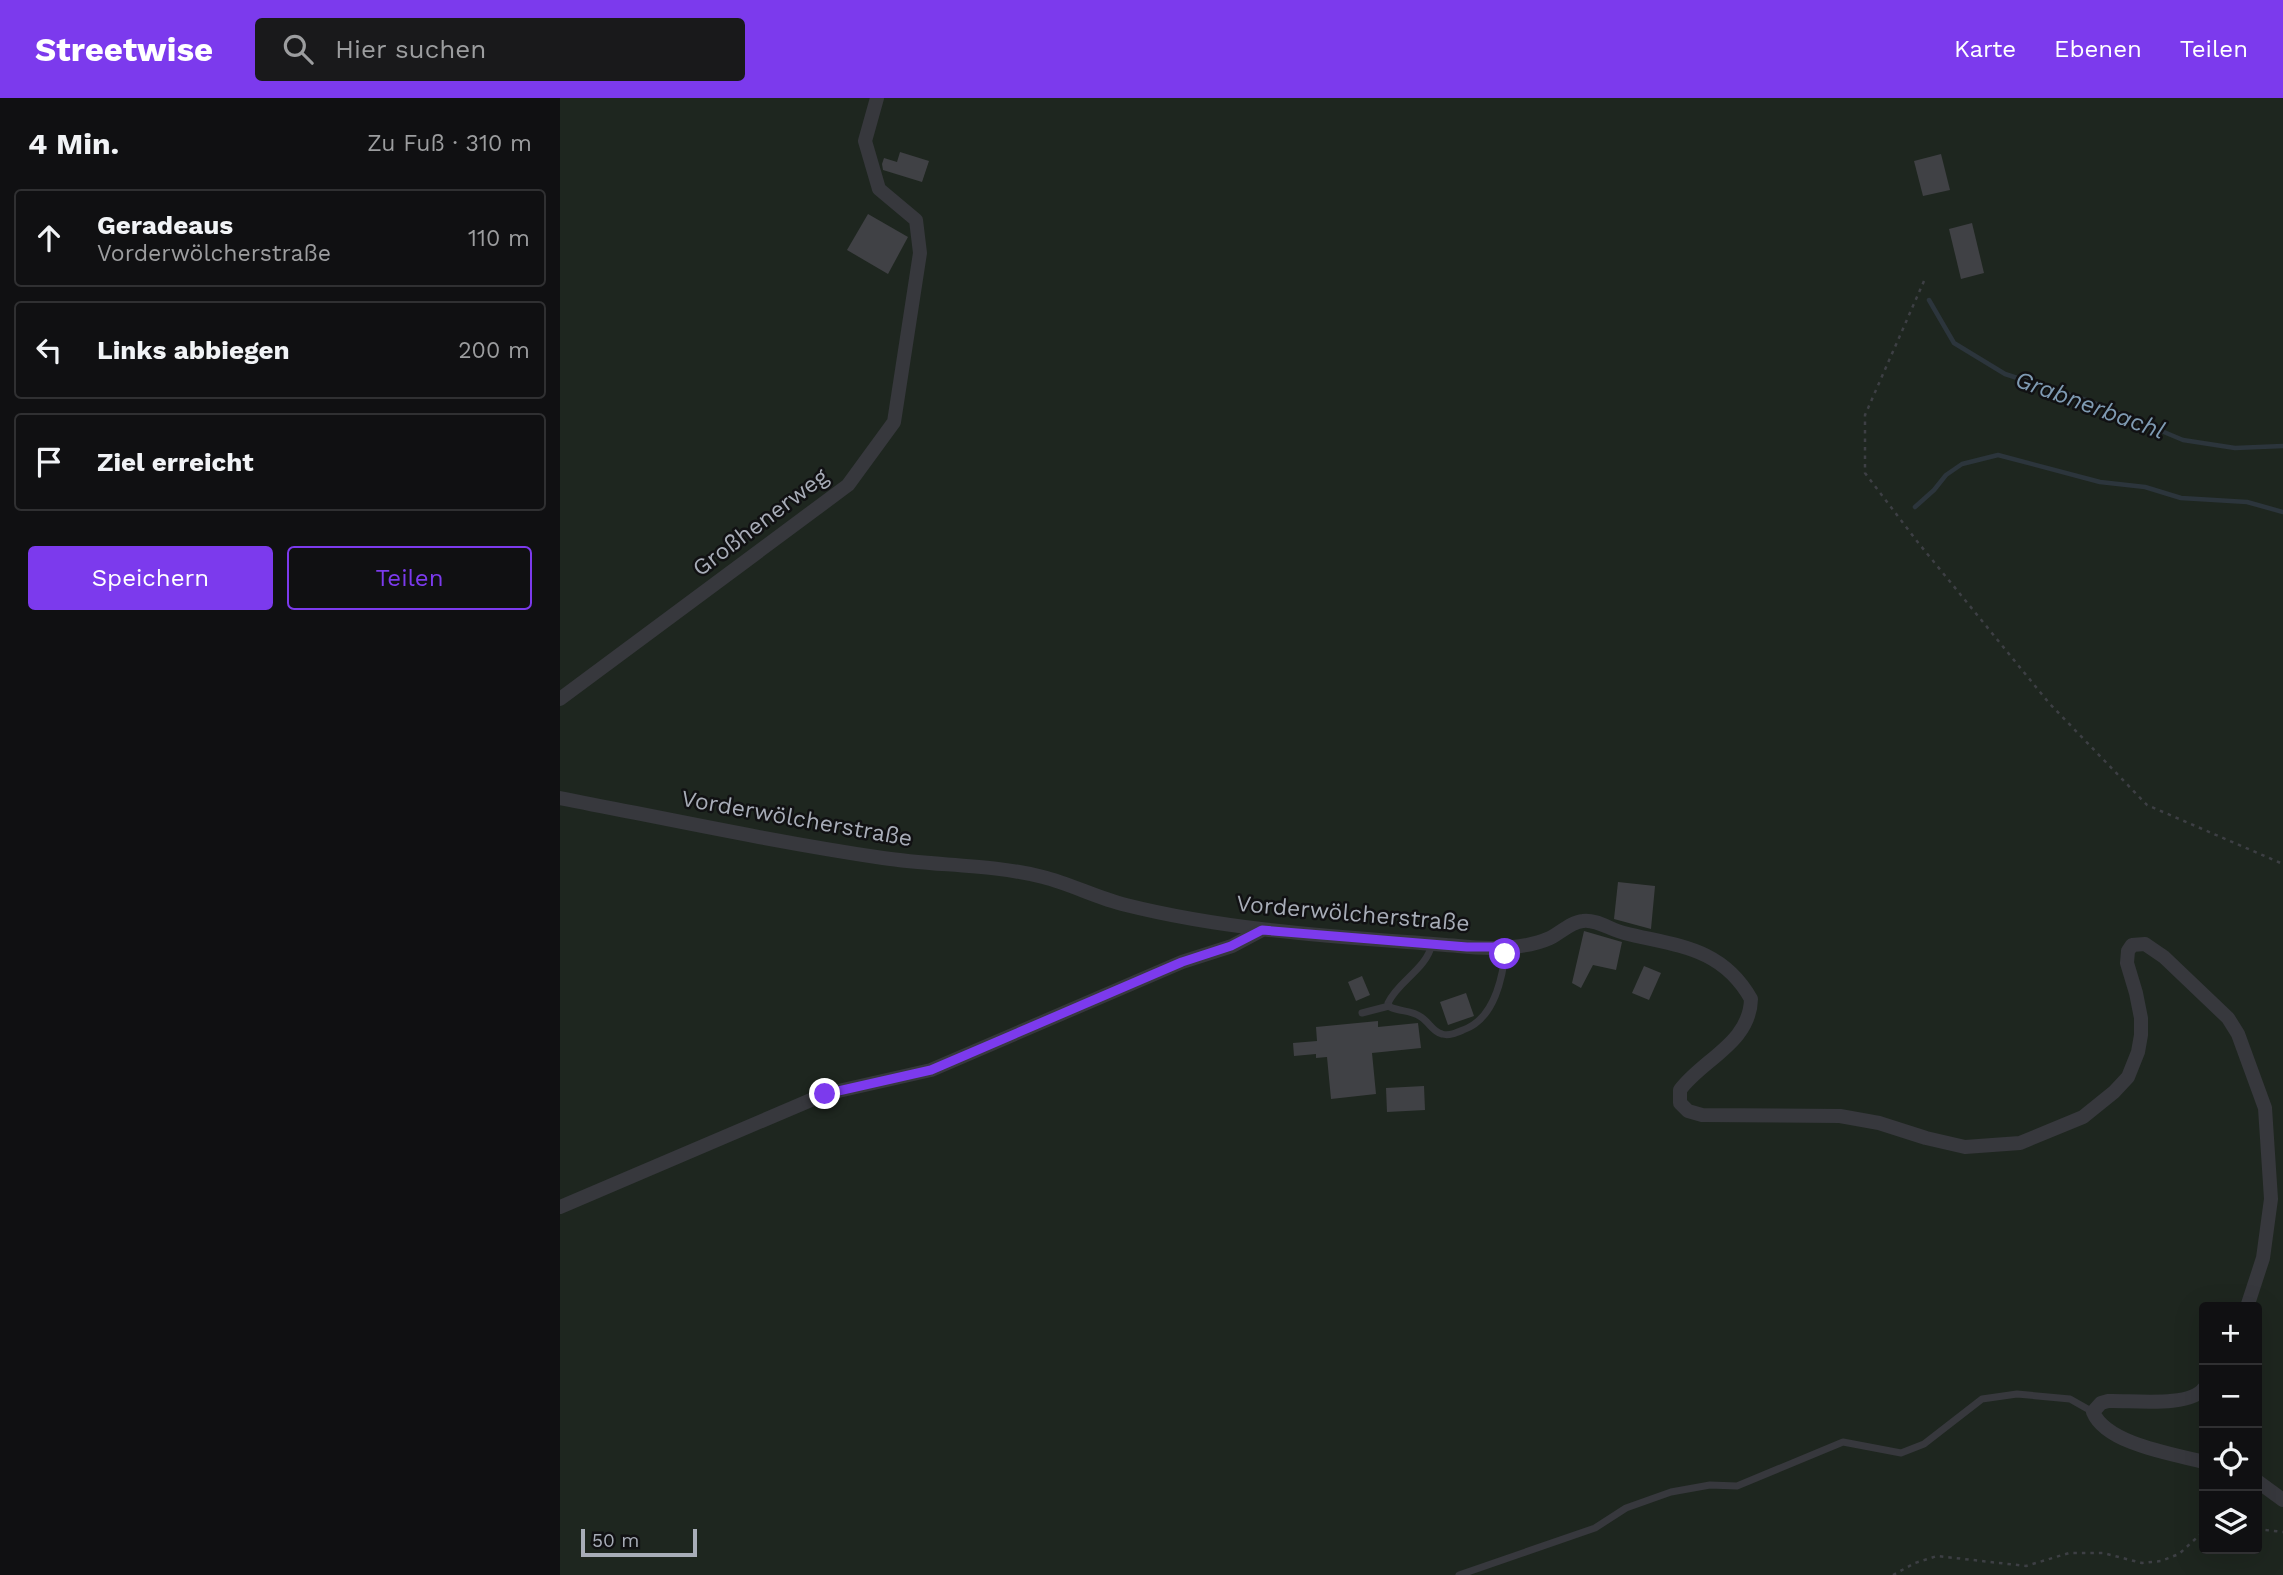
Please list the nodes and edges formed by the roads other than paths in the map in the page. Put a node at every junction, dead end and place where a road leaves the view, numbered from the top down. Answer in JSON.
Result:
{"nodes":[{"id":1,"x":877,"y":98,"type":"edge"},
{"id":2,"x":560,"y":699,"type":"edge"},
{"id":3,"x":560,"y":798,"type":"edge"},
{"id":4,"x":1262,"y":930,"type":"junction"},
{"id":5,"x":1432,"y":944,"type":"junction"},
{"id":6,"x":1506,"y":947,"type":"junction"},
{"id":7,"x":1389,"y":1006,"type":"junction"},
{"id":8,"x":1362,"y":1013,"type":"dead end"},
{"id":9,"x":560,"y":1208,"type":"edge"},
{"id":10,"x":2248,"y":1302,"type":"edge"},
{"id":11,"x":2199,"y":1394,"type":"edge"},
{"id":12,"x":2093,"y":1412,"type":"junction"},
{"id":13,"x":2199,"y":1461,"type":"edge"},
{"id":14,"x":2262,"y":1485,"type":"edge"},
{"id":15,"x":2283,"y":1500,"type":"edge"},
{"id":16,"x":1459,"y":1575,"type":"edge"}],
"edges":[{"from":1,"to":2,"type":"street","name":"Großhenerweg"},
{"from":3,"to":4,"type":"street","name":"Vorderwölcherstraße"},
{"from":4,"to":5,"type":"street","name":"Vorderwölcherstraße"},
{"from":4,"to":9,"type":"street"},
{"from":5,"to":6,"type":"street","name":"Vorderwölcherstraße"},
{"from":5,"to":7,"type":"lane"},
{"from":6,"to":7,"type":"lane"},
{"from":6,"to":10,"type":"street","name":"Vorderwölcherstraße"},
{"from":7,"to":8,"type":"lane"},
{"from":11,"to":12,"type":"street"},
{"from":12,"to":13,"type":"street"},
{"from":12,"to":16,"type":"lane"},
{"from":14,"to":15,"type":"street"}]}
